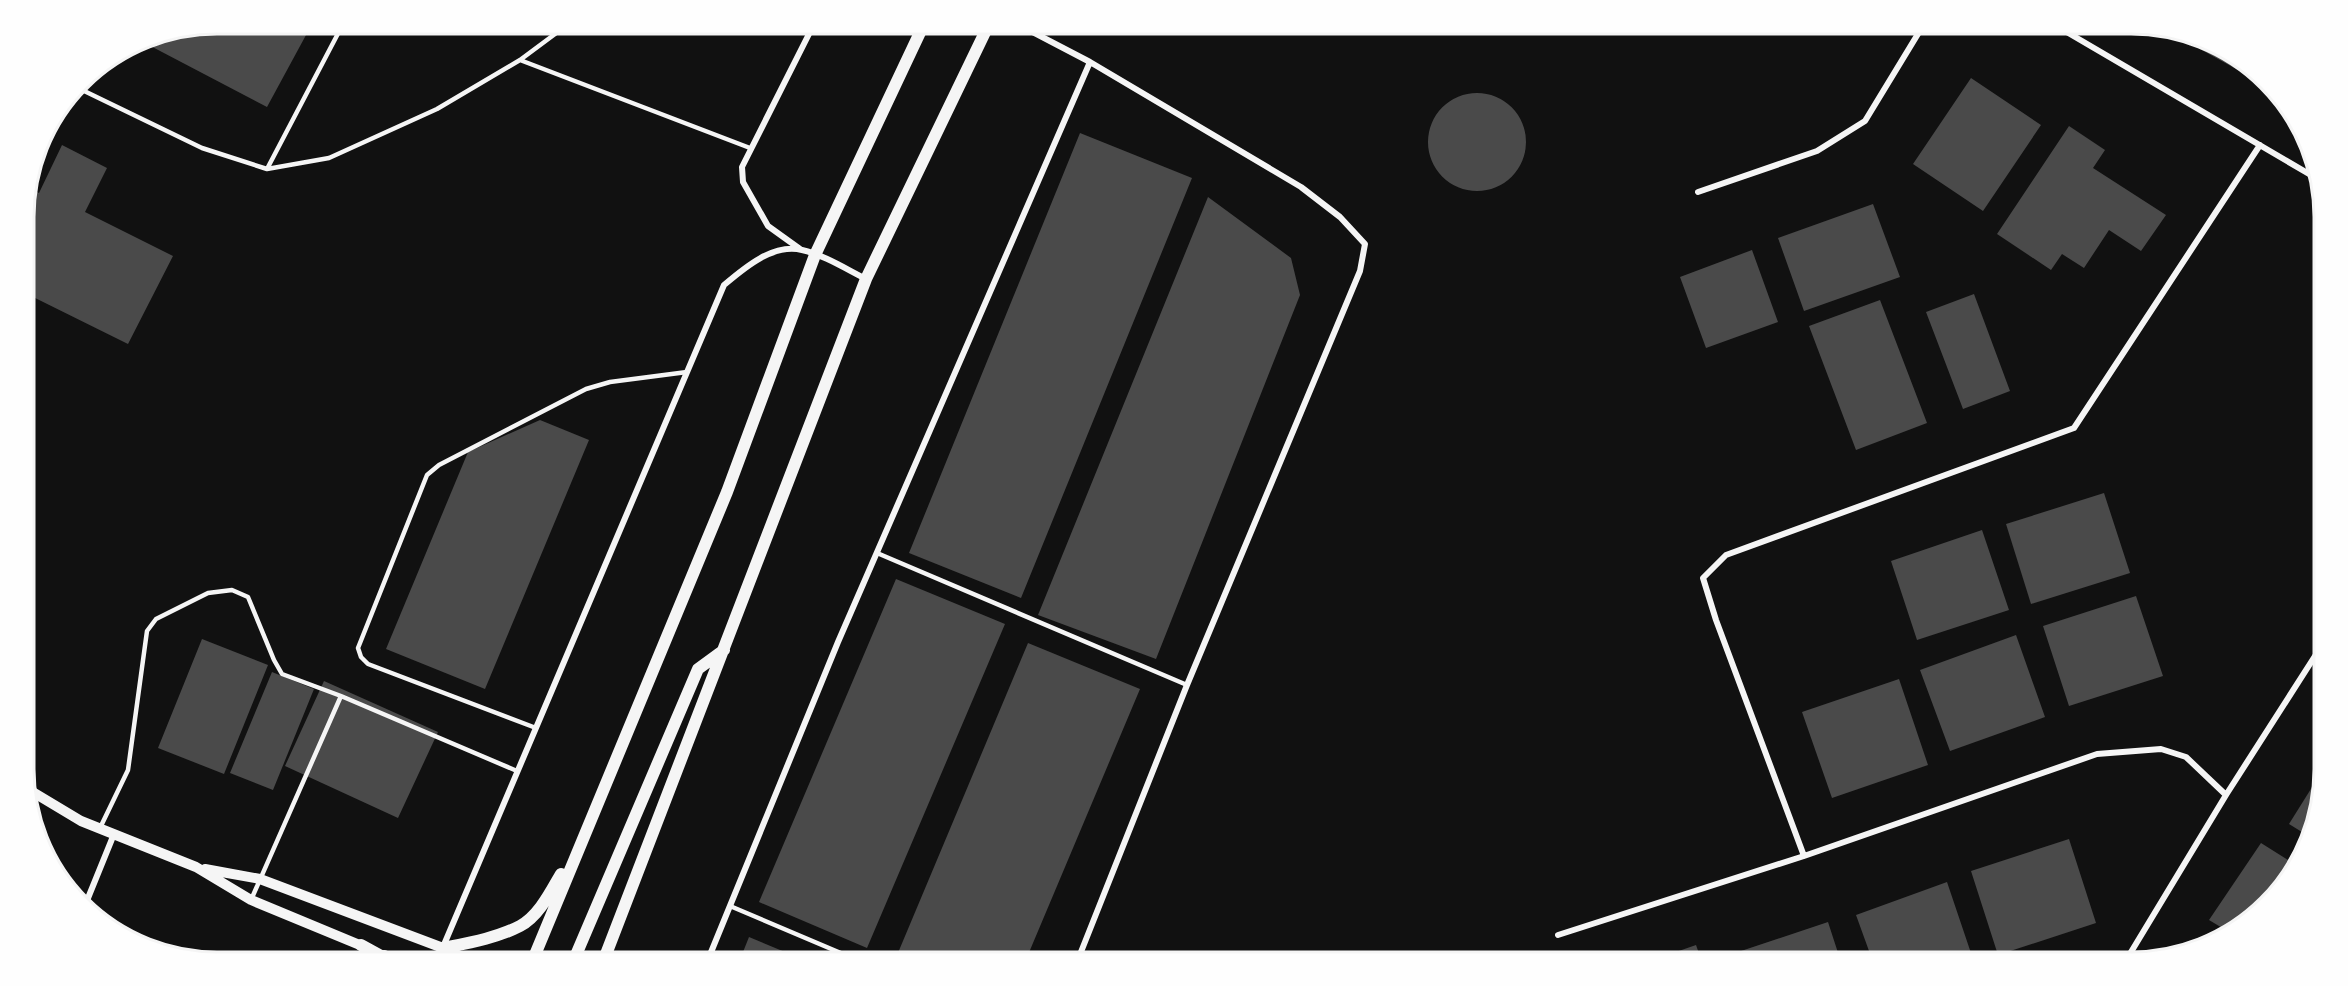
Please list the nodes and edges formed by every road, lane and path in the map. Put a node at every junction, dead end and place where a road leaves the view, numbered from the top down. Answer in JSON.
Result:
{"nodes":[{"id":1,"x":338,"y":34,"type":"edge"},
{"id":2,"x":555,"y":34,"type":"edge"},
{"id":3,"x":809,"y":34,"type":"edge"},
{"id":4,"x":919,"y":34,"type":"edge"},
{"id":5,"x":984,"y":34,"type":"edge"},
{"id":6,"x":1036,"y":34,"type":"edge"},
{"id":7,"x":1918,"y":34,"type":"edge"},
{"id":8,"x":2070,"y":34,"type":"edge"},
{"id":9,"x":520,"y":60,"type":"junction"},
{"id":10,"x":1090,"y":62,"type":"junction"},
{"id":11,"x":85,"y":92,"type":"edge"},
{"id":12,"x":2260,"y":145,"type":"junction"},
{"id":13,"x":750,"y":148,"type":"junction"},
{"id":14,"x":267,"y":168,"type":"junction"},
{"id":15,"x":2308,"y":173,"type":"edge"},
{"id":16,"x":1698,"y":192,"type":"dead end"},
{"id":17,"x":801,"y":249,"type":"junction"},
{"id":18,"x":815,"y":255,"type":"junction"},
{"id":19,"x":866,"y":279,"type":"junction"},
{"id":20,"x":687,"y":372,"type":"junction"},
{"id":21,"x":878,"y":553,"type":"junction"},
{"id":22,"x":725,"y":649,"type":"junction"},
{"id":23,"x":2314,"y":658,"type":"edge"},
{"id":24,"x":1187,"y":685,"type":"junction"},
{"id":25,"x":341,"y":696,"type":"junction"},
{"id":26,"x":536,"y":728,"type":"junction"},
{"id":27,"x":517,"y":771,"type":"junction"},
{"id":28,"x":37,"y":795,"type":"edge"},
{"id":29,"x":2226,"y":795,"type":"junction"},
{"id":30,"x":100,"y":828,"type":"junction"},
{"id":31,"x":586,"y":831,"type":"junction"},
{"id":32,"x":114,"y":834,"type":"junction"},
{"id":33,"x":1804,"y":856,"type":"junction"},
{"id":34,"x":196,"y":867,"type":"junction"},
{"id":35,"x":260,"y":879,"type":"junction"},
{"id":36,"x":88,"y":898,"type":"edge"},
{"id":37,"x":251,"y":900,"type":"junction"},
{"id":38,"x":730,"y":906,"type":"junction"},
{"id":39,"x":1558,"y":935,"type":"dead end"},
{"id":40,"x":361,"y":945,"type":"junction"},
{"id":41,"x":443,"y":948,"type":"junction"},
{"id":42,"x":2132,"y":951,"type":"edge"},
{"id":43,"x":374,"y":952,"type":"edge"},
{"id":44,"x":378,"y":952,"type":"edge"},
{"id":45,"x":451,"y":952,"type":"edge"},
{"id":46,"x":536,"y":952,"type":"edge"},
{"id":47,"x":577,"y":952,"type":"edge"},
{"id":48,"x":607,"y":952,"type":"edge"},
{"id":49,"x":711,"y":952,"type":"edge"},
{"id":50,"x":838,"y":952,"type":"edge"},
{"id":51,"x":1081,"y":952,"type":"edge"}],
"edges":[{"from":1,"to":14,"type":"lane"},
{"from":2,"to":9,"type":"lane"},
{"from":3,"to":13,"type":"street"},
{"from":4,"to":18,"type":"main road"},
{"from":5,"to":19,"type":"main road"},
{"from":6,"to":10,"type":"street"},
{"from":7,"to":16,"type":"street"},
{"from":8,"to":12,"type":"street"},
{"from":9,"to":13,"type":"lane"},
{"from":9,"to":14,"type":"lane"},
{"from":10,"to":21,"type":"street"},
{"from":10,"to":24,"type":"street"},
{"from":11,"to":14,"type":"lane"},
{"from":12,"to":15,"type":"street"},
{"from":12,"to":33,"type":"street"},
{"from":13,"to":17,"type":"street"},
{"from":17,"to":18,"type":"street"},
{"from":17,"to":20,"type":"street"},
{"from":18,"to":19,"type":"street"},
{"from":18,"to":31,"type":"main road"},
{"from":19,"to":22,"type":"main road"},
{"from":20,"to":26,"type":"street"},
{"from":20,"to":26,"type":"lane"},
{"from":21,"to":24,"type":"lane"},
{"from":21,"to":38,"type":"street"},
{"from":22,"to":47,"type":"main road"},
{"from":22,"to":48,"type":"main road"},
{"from":23,"to":29,"type":"street"},
{"from":24,"to":51,"type":"street"},
{"from":25,"to":27,"type":"lane"},
{"from":25,"to":30,"type":"lane"},
{"from":25,"to":35,"type":"lane"},
{"from":26,"to":27,"type":"street"},
{"from":27,"to":41,"type":"street"},
{"from":28,"to":30,"type":"street"},
{"from":29,"to":33,"type":"street"},
{"from":29,"to":42,"type":"street"},
{"from":30,"to":32,"type":"street"},
{"from":31,"to":41,"type":"main road"},
{"from":31,"to":46,"type":"main road"},
{"from":32,"to":34,"type":"street"},
{"from":32,"to":36,"type":"street"},
{"from":33,"to":39,"type":"street"},
{"from":34,"to":35,"type":"street"},
{"from":34,"to":37,"type":"street"},
{"from":35,"to":37,"type":"lane"},
{"from":35,"to":41,"type":"street"},
{"from":37,"to":40,"type":"street"},
{"from":38,"to":49,"type":"street"},
{"from":38,"to":50,"type":"lane"},
{"from":40,"to":43,"type":"main road"},
{"from":40,"to":44,"type":"street"},
{"from":41,"to":45,"type":"street"}]}
